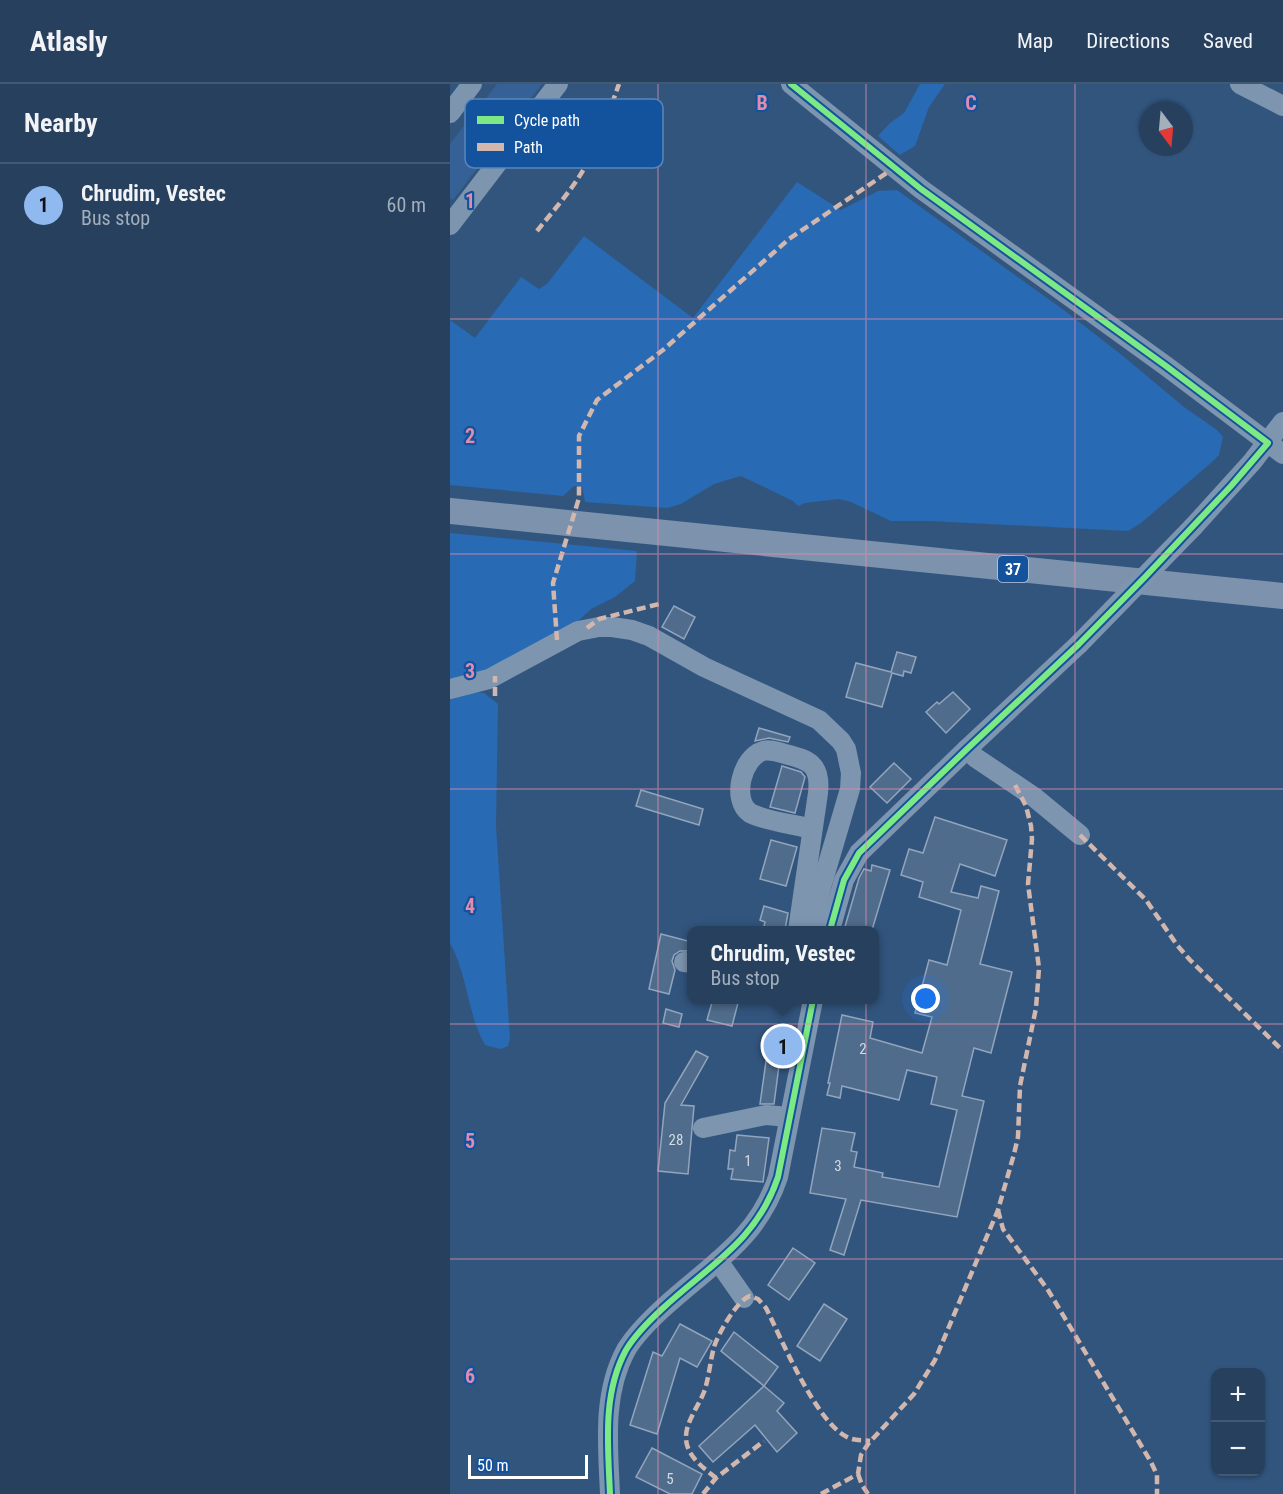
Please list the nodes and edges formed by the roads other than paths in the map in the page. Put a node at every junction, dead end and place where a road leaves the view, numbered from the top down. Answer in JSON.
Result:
{"nodes":[{"id":1,"x":472,"y":84,"type":"edge"},
{"id":2,"x":558,"y":84,"type":"edge"},
{"id":3,"x":790,"y":84,"type":"edge"},
{"id":4,"x":1240,"y":84,"type":"edge"},
{"id":5,"x":547,"y":99,"type":"edge"},
{"id":6,"x":1283,"y":106,"type":"edge"},
{"id":7,"x":450,"y":112,"type":"edge"},
{"id":8,"x":494,"y":168,"type":"edge"},
{"id":9,"x":450,"y":225,"type":"edge"},
{"id":10,"x":1283,"y":422,"type":"edge"},
{"id":11,"x":1275,"y":449,"type":"edge"},
{"id":12,"x":450,"y":512,"type":"edge"},
{"id":13,"x":1283,"y":596,"type":"edge"},
{"id":14,"x":450,"y":690,"type":"edge"},
{"id":15,"x":967,"y":749,"type":"junction"},
{"id":16,"x":812,"y":829,"type":"junction"},
{"id":17,"x":1080,"y":835,"type":"dead end"},
{"id":18,"x":799,"y":926,"type":"edge"},
{"id":19,"x":812,"y":926,"type":"edge"},
{"id":20,"x":831,"y":926,"type":"edge"},
{"id":21,"x":812,"y":1004,"type":"edge"},
{"id":22,"x":789,"y":1117,"type":"junction"},
{"id":23,"x":703,"y":1128,"type":"dead end"},
{"id":24,"x":718,"y":1261,"type":"junction"},
{"id":25,"x":744,"y":1298,"type":"dead end"},
{"id":26,"x":610,"y":1494,"type":"edge"}],
"edges":[{"from":1,"to":7,"type":"street"},
{"from":2,"to":5,"type":"street"},
{"from":3,"to":11,"type":"street"},
{"from":4,"to":6,"type":"street"},
{"from":8,"to":9,"type":"street"},
{"from":10,"to":11,"type":"street"},
{"from":11,"to":15,"type":"street","bridge":true},
{"from":12,"to":13,"type":"main road","number":"37"},
{"from":14,"to":19,"type":"street"},
{"from":15,"to":17,"type":"street"},
{"from":15,"to":20,"type":"street"},
{"from":16,"to":16,"type":"street"},
{"from":16,"to":18,"type":"street"},
{"from":21,"to":22,"type":"street"},
{"from":22,"to":23,"type":"street"},
{"from":22,"to":24,"type":"street"},
{"from":24,"to":25,"type":"street"},
{"from":24,"to":26,"type":"street"}]}
